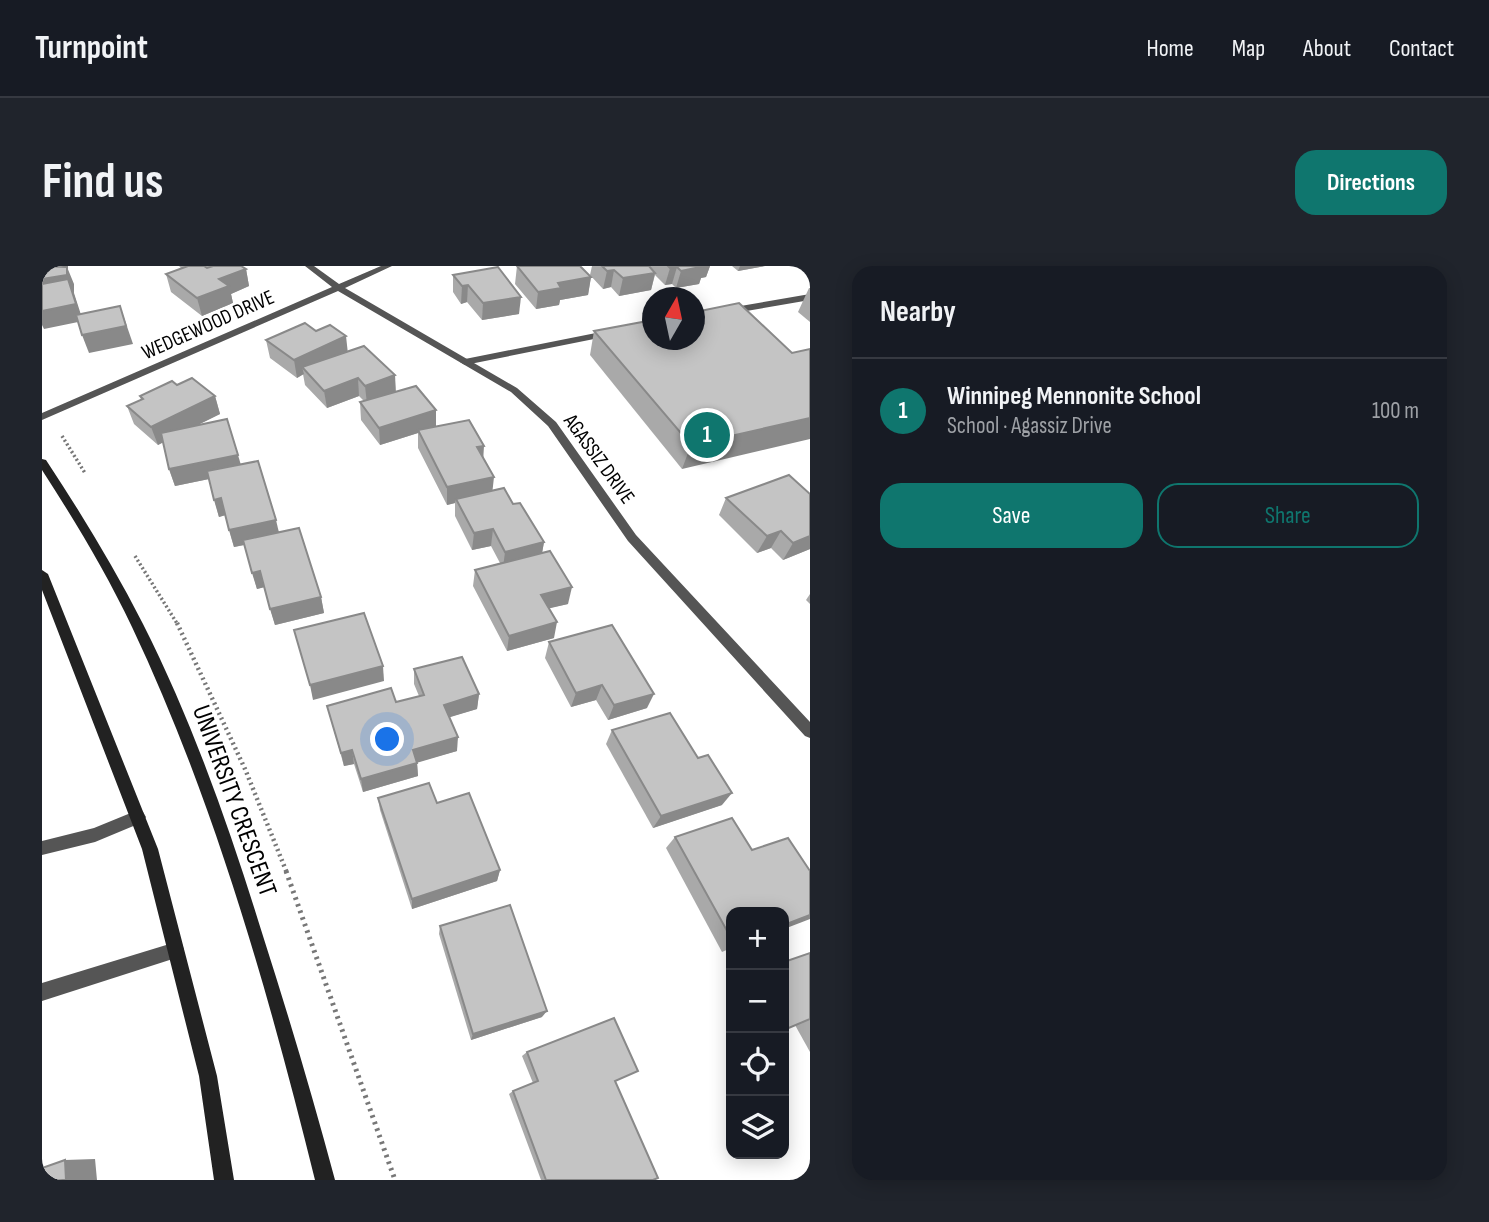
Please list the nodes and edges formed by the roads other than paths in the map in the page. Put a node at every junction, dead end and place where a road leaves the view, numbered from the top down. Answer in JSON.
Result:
{"nodes":[{"id":1,"x":309,"y":266,"type":"edge"},
{"id":2,"x":388,"y":266,"type":"edge"},
{"id":3,"x":337,"y":287,"type":"junction"},
{"id":4,"x":810,"y":297,"type":"edge"},
{"id":5,"x":736,"y":309,"type":"junction"},
{"id":6,"x":705,"y":315,"type":"edge"},
{"id":7,"x":745,"y":317,"type":"edge"},
{"id":8,"x":625,"y":330,"type":"edge"},
{"id":9,"x":465,"y":362,"type":"junction"},
{"id":10,"x":42,"y":417,"type":"edge"},
{"id":11,"x":42,"y":462,"type":"edge"},
{"id":12,"x":42,"y":574,"type":"edge"},
{"id":13,"x":810,"y":732,"type":"edge"},
{"id":14,"x":138,"y":817,"type":"junction"},
{"id":15,"x":42,"y":848,"type":"edge"},
{"id":16,"x":176,"y":950,"type":"junction"},
{"id":17,"x":42,"y":992,"type":"edge"},
{"id":18,"x":224,"y":1180,"type":"edge"},
{"id":19,"x":325,"y":1180,"type":"edge"}],
"edges":[{"from":1,"to":3,"type":"street","name":"AGASSIZ DRIVE"},
{"from":2,"to":3,"type":"street","name":"WEDGEWOOD DRIVE"},
{"from":3,"to":9,"type":"street","name":"AGASSIZ DRIVE"},
{"from":3,"to":10,"type":"street","name":"WEDGEWOOD DRIVE"},
{"from":4,"to":5,"type":"street"},
{"from":5,"to":6,"type":"street"},
{"from":5,"to":7,"type":"street"},
{"from":8,"to":9,"type":"street"},
{"from":9,"to":13,"type":"street","name":"AGASSIZ DRIVE"},
{"from":11,"to":19,"type":"main road","name":"UNIVERSITY CRESCENT"},
{"from":12,"to":14,"type":"main road"},
{"from":14,"to":15,"type":"street"},
{"from":14,"to":16,"type":"main road"},
{"from":16,"to":17,"type":"street"},
{"from":16,"to":18,"type":"main road"}]}
